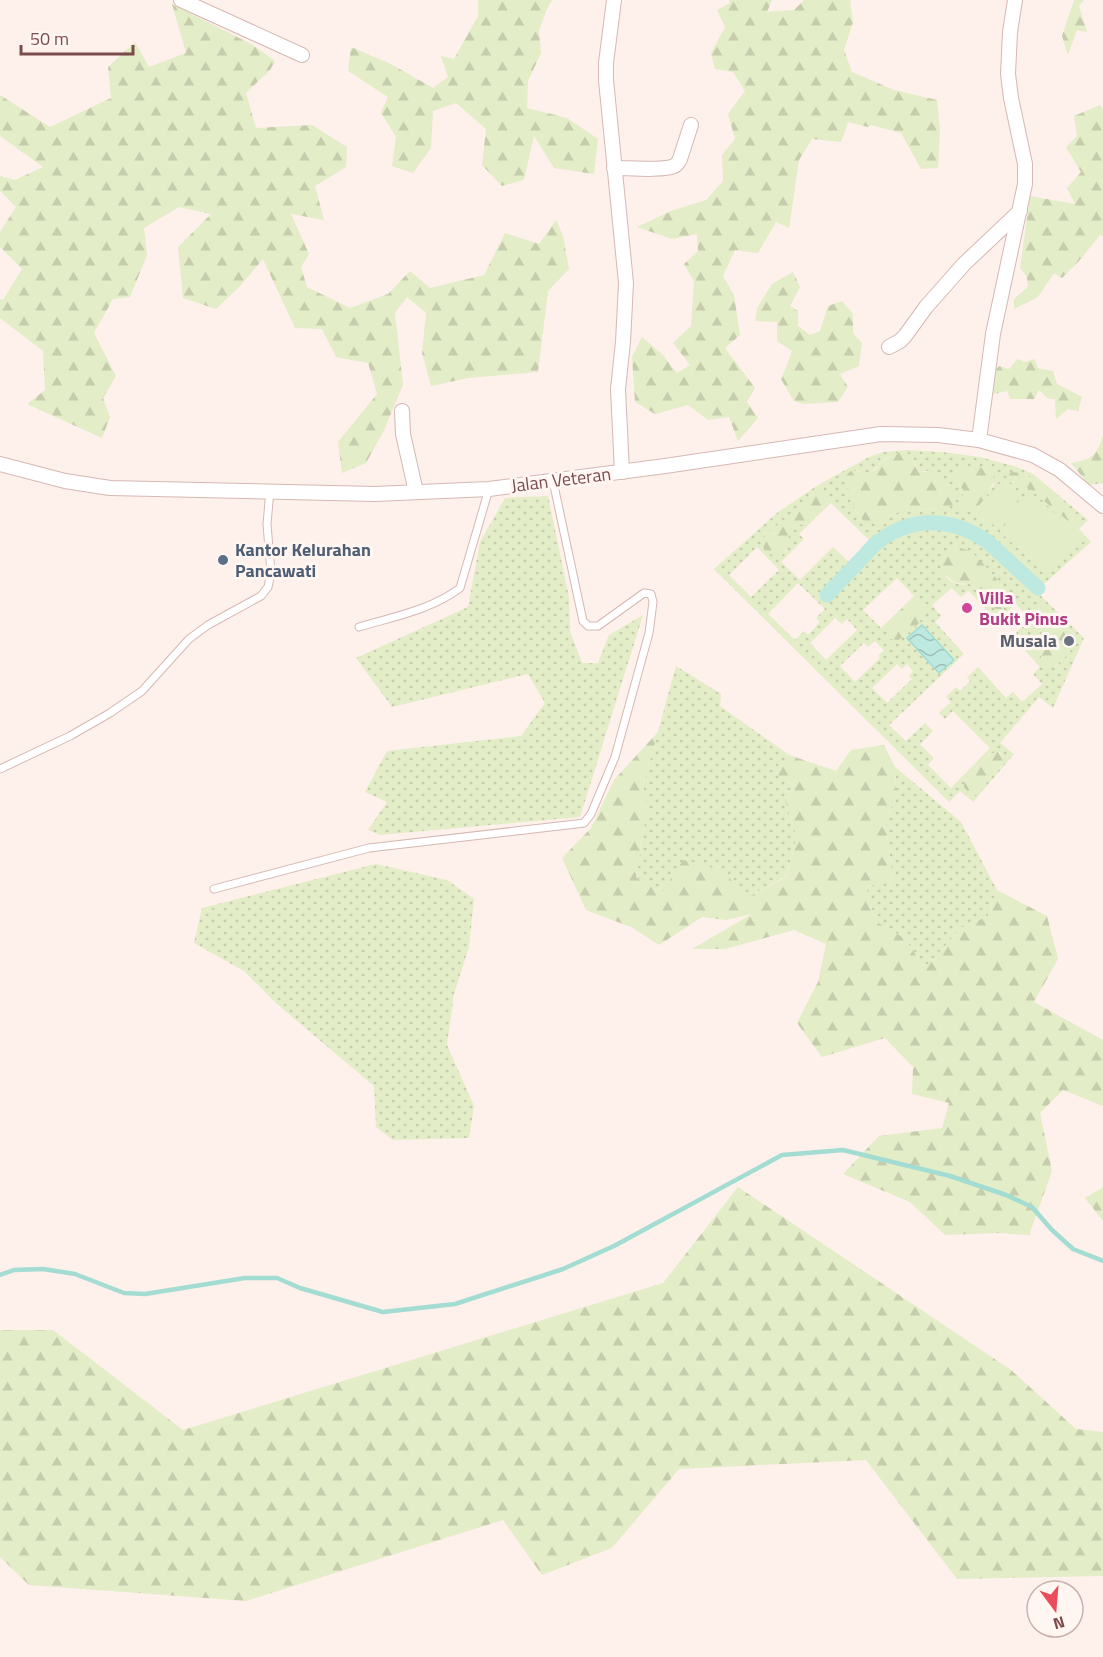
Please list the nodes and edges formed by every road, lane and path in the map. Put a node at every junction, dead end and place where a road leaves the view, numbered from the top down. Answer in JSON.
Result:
{"nodes":[{"id":1,"x":181,"y":0,"type":"edge"},
{"id":2,"x":614,"y":0,"type":"edge"},
{"id":3,"x":1015,"y":0,"type":"edge"},
{"id":4,"x":302,"y":55,"type":"dead end"},
{"id":5,"x":691,"y":125,"type":"dead end"},
{"id":6,"x":614,"y":168,"type":"junction"},
{"id":7,"x":1020,"y":211,"type":"junction"},
{"id":8,"x":889,"y":346,"type":"dead end"},
{"id":9,"x":402,"y":411,"type":"dead end"},
{"id":10,"x":979,"y":440,"type":"junction"},
{"id":11,"x":0,"y":464,"type":"edge"},
{"id":12,"x":622,"y":472,"type":"junction"},
{"id":13,"x":553,"y":481,"type":"junction"},
{"id":14,"x":489,"y":489,"type":"junction"},
{"id":15,"x":270,"y":490,"type":"junction"},
{"id":16,"x":416,"y":492,"type":"junction"},
{"id":17,"x":1103,"y":506,"type":"edge"},
{"id":18,"x":359,"y":627,"type":"dead end"},
{"id":19,"x":0,"y":768,"type":"edge"},
{"id":20,"x":214,"y":889,"type":"dead end"}],
"edges":[{"from":1,"to":4,"type":"street"},
{"from":2,"to":6,"type":"street"},
{"from":3,"to":7,"type":"street"},
{"from":5,"to":6,"type":"street"},
{"from":6,"to":12,"type":"street"},
{"from":7,"to":8,"type":"street"},
{"from":7,"to":10,"type":"street"},
{"from":9,"to":16,"type":"street"},
{"from":10,"to":12,"type":"street","name":"Jalan Veteran"},
{"from":10,"to":17,"type":"street","name":"Jalan Veteran"},
{"from":11,"to":15,"type":"street","name":"Jalan Veteran"},
{"from":12,"to":13,"type":"street","name":"Jalan Veteran"},
{"from":13,"to":14,"type":"street","name":"Jalan Veteran"},
{"from":13,"to":20,"type":"lane"},
{"from":14,"to":16,"type":"street","name":"Jalan Veteran"},
{"from":14,"to":18,"type":"lane"},
{"from":15,"to":16,"type":"street","name":"Jalan Veteran"},
{"from":15,"to":19,"type":"lane"}]}
